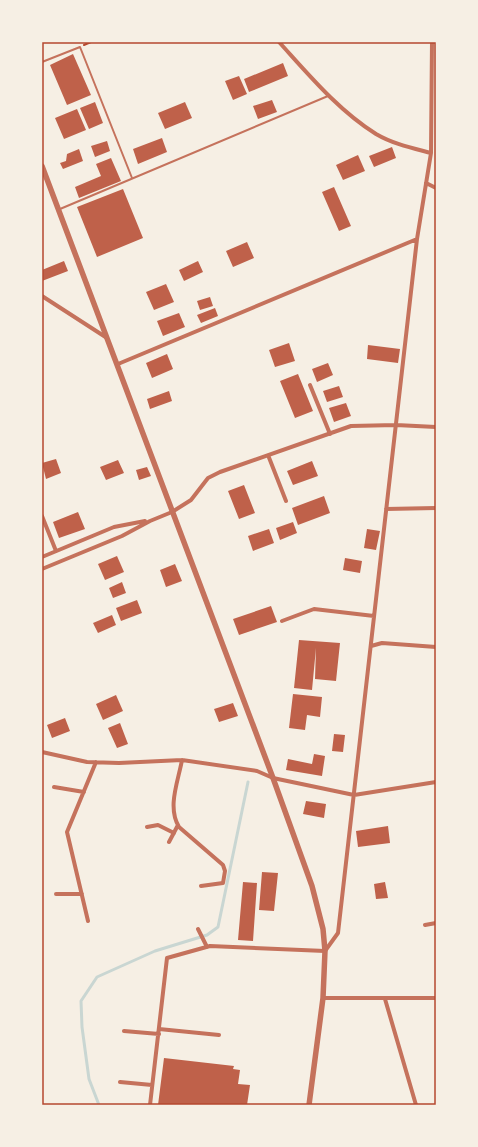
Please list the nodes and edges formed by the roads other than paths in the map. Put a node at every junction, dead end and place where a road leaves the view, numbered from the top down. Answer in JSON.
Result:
{"nodes":[{"id":1,"x":279,"y":42,"type":"edge"},
{"id":2,"x":432,"y":42,"type":"edge"},
{"id":3,"x":42,"y":62,"type":"edge"},
{"id":4,"x":430,"y":80,"type":"junction"},
{"id":5,"x":436,"y":80,"type":"edge"},
{"id":6,"x":328,"y":96,"type":"junction"},
{"id":7,"x":431,"y":153,"type":"junction"},
{"id":8,"x":42,"y":166,"type":"edge"},
{"id":9,"x":132,"y":178,"type":"junction"},
{"id":10,"x":426,"y":183,"type":"junction"},
{"id":11,"x":436,"y":188,"type":"edge"},
{"id":12,"x":58,"y":210,"type":"junction"},
{"id":13,"x":417,"y":239,"type":"junction"},
{"id":14,"x":42,"y":296,"type":"edge"},
{"id":15,"x":109,"y":339,"type":"junction"},
{"id":16,"x":118,"y":364,"type":"junction"},
{"id":17,"x":310,"y":385,"type":"dead end"},
{"id":18,"x":396,"y":425,"type":"junction"},
{"id":19,"x":436,"y":427,"type":"edge"},
{"id":20,"x":330,"y":434,"type":"junction"},
{"id":21,"x":268,"y":455,"type":"junction"},
{"id":22,"x":286,"y":500,"type":"dead end"},
{"id":23,"x":436,"y":508,"type":"edge"},
{"id":24,"x":386,"y":509,"type":"junction"},
{"id":25,"x":172,"y":512,"type":"junction"},
{"id":26,"x":42,"y":516,"type":"edge"},
{"id":27,"x":150,"y":521,"type":"junction"},
{"id":28,"x":56,"y":551,"type":"junction"},
{"id":29,"x":42,"y":557,"type":"edge"},
{"id":30,"x":42,"y":569,"type":"edge"},
{"id":31,"x":374,"y":616,"type":"junction"},
{"id":32,"x":282,"y":621,"type":"dead end"},
{"id":33,"x":371,"y":646,"type":"junction"},
{"id":34,"x":436,"y":647,"type":"edge"},
{"id":35,"x":42,"y":752,"type":"edge"},
{"id":36,"x":182,"y":760,"type":"junction"},
{"id":37,"x":96,"y":762,"type":"junction"},
{"id":38,"x":273,"y":778,"type":"junction"},
{"id":39,"x":436,"y":782,"type":"edge"},
{"id":40,"x":54,"y":787,"type":"dead end"},
{"id":41,"x":84,"y":792,"type":"junction"},
{"id":42,"x":354,"y":795,"type":"junction"},
{"id":43,"x":178,"y":825,"type":"junction"},
{"id":44,"x":148,"y":826,"type":"dead end"},
{"id":45,"x":174,"y":833,"type":"junction"},
{"id":46,"x":168,"y":842,"type":"dead end"},
{"id":47,"x":201,"y":886,"type":"dead end"},
{"id":48,"x":56,"y":894,"type":"dead end"},
{"id":49,"x":82,"y":894,"type":"junction"},
{"id":50,"x":88,"y":921,"type":"dead end"},
{"id":51,"x":436,"y":923,"type":"edge"},
{"id":52,"x":425,"y":925,"type":"dead end"},
{"id":53,"x":198,"y":930,"type":"dead end"},
{"id":54,"x":206,"y":945,"type":"junction"},
{"id":55,"x":326,"y":951,"type":"junction"},
{"id":56,"x":323,"y":998,"type":"junction"},
{"id":57,"x":436,"y":998,"type":"edge"},
{"id":58,"x":385,"y":999,"type":"junction"},
{"id":59,"x":124,"y":1031,"type":"dead end"},
{"id":60,"x":159,"y":1031,"type":"junction"},
{"id":61,"x":218,"y":1034,"type":"dead end"},
{"id":62,"x":120,"y":1082,"type":"dead end"},
{"id":63,"x":152,"y":1085,"type":"junction"},
{"id":64,"x":150,"y":1105,"type":"edge"},
{"id":65,"x":309,"y":1105,"type":"edge"},
{"id":66,"x":416,"y":1105,"type":"edge"}],
"edges":[{"from":1,"to":6,"type":"street"},
{"from":2,"to":4,"type":"street"},
{"from":3,"to":9,"type":"lane"},
{"from":4,"to":5,"type":"street"},
{"from":4,"to":7,"type":"street"},
{"from":6,"to":7,"type":"street"},
{"from":6,"to":9,"type":"lane"},
{"from":7,"to":10,"type":"street"},
{"from":8,"to":12,"type":"street"},
{"from":9,"to":12,"type":"lane"},
{"from":10,"to":11,"type":"street"},
{"from":10,"to":13,"type":"street"},
{"from":12,"to":15,"type":"street"},
{"from":13,"to":16,"type":"street"},
{"from":13,"to":18,"type":"street"},
{"from":14,"to":15,"type":"street"},
{"from":15,"to":16,"type":"street"},
{"from":16,"to":25,"type":"street"},
{"from":17,"to":20,"type":"street"},
{"from":18,"to":19,"type":"street"},
{"from":18,"to":20,"type":"street"},
{"from":18,"to":24,"type":"street"},
{"from":20,"to":21,"type":"street"},
{"from":21,"to":22,"type":"street"},
{"from":21,"to":25,"type":"street"},
{"from":23,"to":24,"type":"street"},
{"from":24,"to":31,"type":"street"},
{"from":25,"to":27,"type":"street"},
{"from":25,"to":38,"type":"street"},
{"from":26,"to":28,"type":"street"},
{"from":27,"to":28,"type":"street"},
{"from":27,"to":30,"type":"street"},
{"from":28,"to":29,"type":"street"},
{"from":31,"to":32,"type":"street"},
{"from":31,"to":33,"type":"street"},
{"from":33,"to":34,"type":"street"},
{"from":33,"to":42,"type":"street"},
{"from":35,"to":37,"type":"street"},
{"from":36,"to":37,"type":"street"},
{"from":36,"to":38,"type":"street"},
{"from":36,"to":43,"type":"street"},
{"from":37,"to":41,"type":"street"},
{"from":38,"to":42,"type":"street"},
{"from":38,"to":55,"type":"street"},
{"from":39,"to":42,"type":"street"},
{"from":40,"to":41,"type":"street"},
{"from":41,"to":49,"type":"street"},
{"from":42,"to":55,"type":"street"},
{"from":43,"to":45,"type":"street"},
{"from":43,"to":47,"type":"street"},
{"from":44,"to":45,"type":"street"},
{"from":45,"to":46,"type":"street"},
{"from":48,"to":49,"type":"street"},
{"from":49,"to":50,"type":"street"},
{"from":51,"to":52,"type":"street"},
{"from":53,"to":54,"type":"street"},
{"from":54,"to":55,"type":"street"},
{"from":54,"to":60,"type":"street"},
{"from":55,"to":56,"type":"street"},
{"from":56,"to":58,"type":"street"},
{"from":56,"to":65,"type":"street"},
{"from":57,"to":58,"type":"street"},
{"from":58,"to":66,"type":"street"},
{"from":59,"to":60,"type":"street"},
{"from":60,"to":61,"type":"street"},
{"from":60,"to":63,"type":"street"},
{"from":62,"to":63,"type":"street"},
{"from":63,"to":64,"type":"street"}]}
